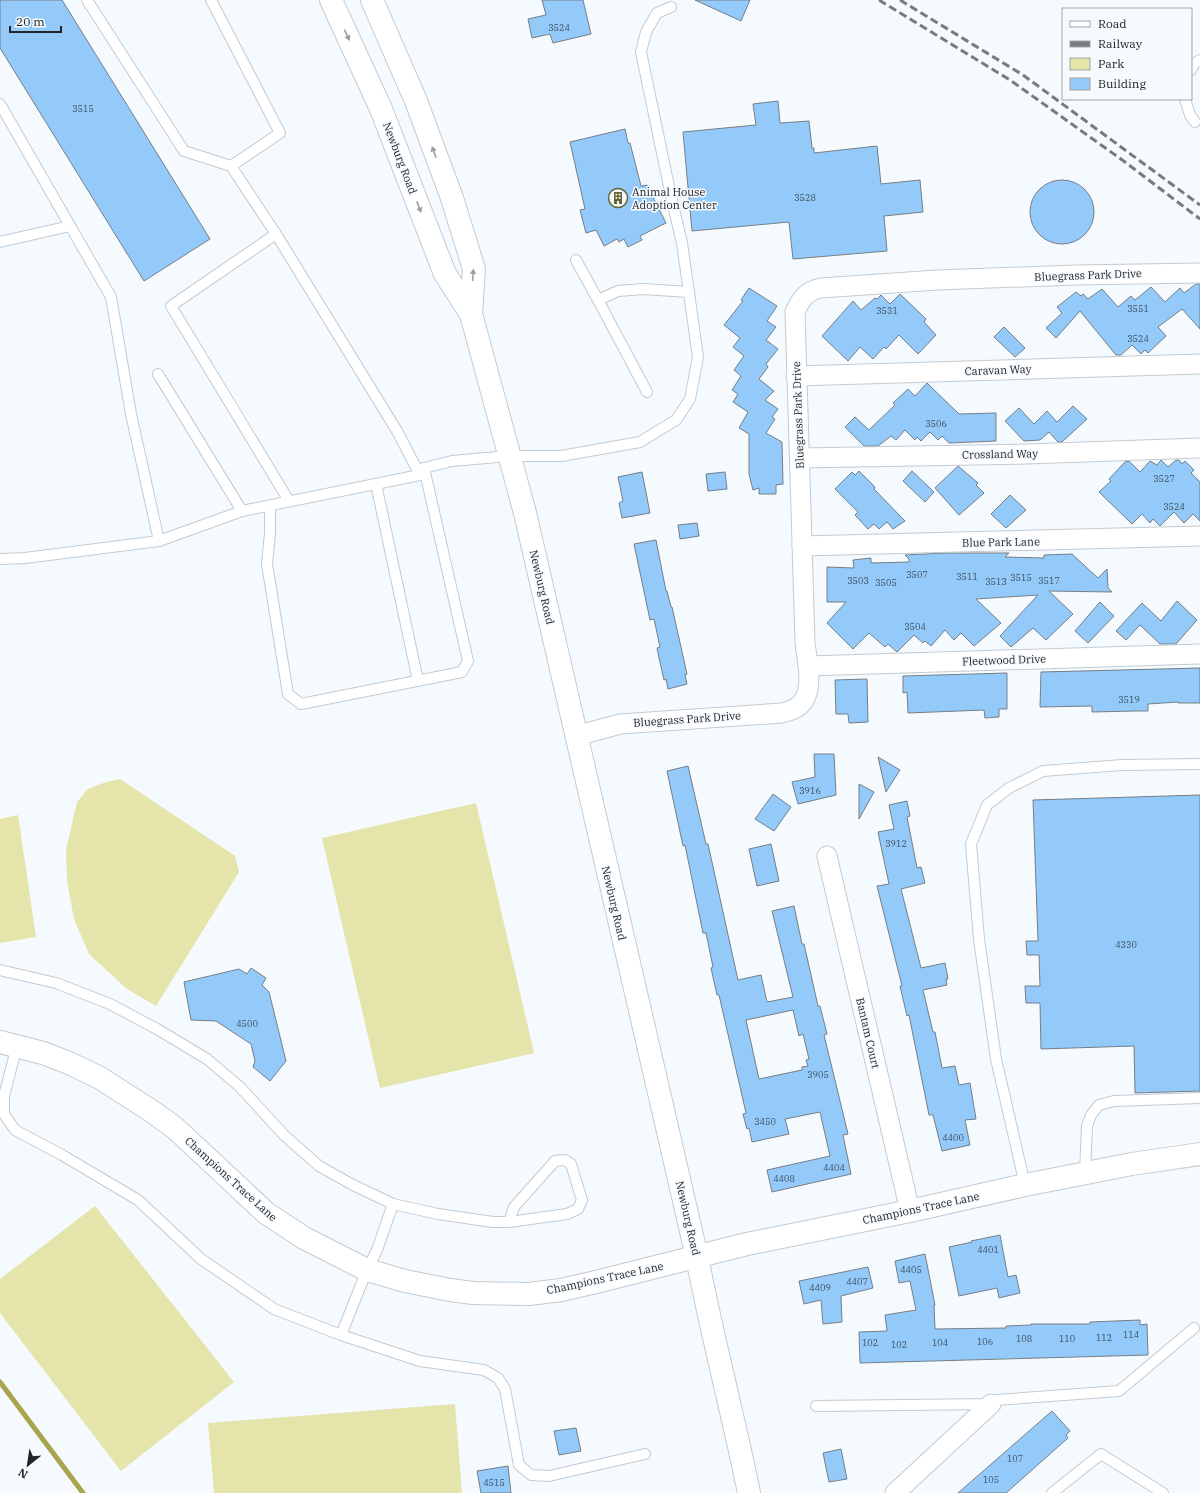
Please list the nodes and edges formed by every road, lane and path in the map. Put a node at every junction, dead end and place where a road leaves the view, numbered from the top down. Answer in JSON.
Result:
{"nodes":[{"id":1,"x":87,"y":0,"type":"edge"},
{"id":2,"x":211,"y":0,"type":"edge"},
{"id":3,"x":331,"y":0,"type":"edge"},
{"id":4,"x":372,"y":0,"type":"edge"},
{"id":5,"x":671,"y":7,"type":"dead end"},
{"id":6,"x":1200,"y":60,"type":"edge"},
{"id":7,"x":1192,"y":68,"type":"edge"},
{"id":8,"x":1185,"y":100,"type":"edge"},
{"id":9,"x":0,"y":104,"type":"edge"},
{"id":10,"x":1195,"y":122,"type":"dead end"},
{"id":11,"x":231,"y":166,"type":"junction"},
{"id":12,"x":70,"y":226,"type":"junction"},
{"id":13,"x":276,"y":234,"type":"junction"},
{"id":14,"x":0,"y":242,"type":"edge"},
{"id":15,"x":576,"y":260,"type":"dead end"},
{"id":16,"x":1200,"y":273,"type":"edge"},
{"id":17,"x":689,"y":292,"type":"junction"},
{"id":18,"x":598,"y":300,"type":"junction"},
{"id":19,"x":471,"y":314,"type":"junction"},
{"id":20,"x":1200,"y":364,"type":"edge"},
{"id":21,"x":158,"y":374,"type":"dead end"},
{"id":22,"x":796,"y":376,"type":"junction"},
{"id":23,"x":647,"y":392,"type":"dead end"},
{"id":24,"x":1200,"y":448,"type":"edge"},
{"id":25,"x":509,"y":456,"type":"junction"},
{"id":26,"x":800,"y":458,"type":"junction"},
{"id":27,"x":422,"y":472,"type":"junction"},
{"id":28,"x":376,"y":484,"type":"junction"},
{"id":29,"x":288,"y":501,"type":"junction"},
{"id":30,"x":270,"y":505,"type":"junction"},
{"id":31,"x":242,"y":511,"type":"junction"},
{"id":32,"x":1200,"y":536,"type":"edge"},
{"id":33,"x":159,"y":541,"type":"junction"},
{"id":34,"x":802,"y":546,"type":"junction"},
{"id":35,"x":0,"y":559,"type":"edge"},
{"id":36,"x":1200,"y":654,"type":"edge"},
{"id":37,"x":808,"y":666,"type":"junction"},
{"id":38,"x":418,"y":681,"type":"junction"},
{"id":39,"x":576,"y":736,"type":"junction"},
{"id":40,"x":1200,"y":764,"type":"edge"},
{"id":41,"x":827,"y":856,"type":"dead end"},
{"id":42,"x":0,"y":970,"type":"edge"},
{"id":43,"x":9,"y":1044,"type":"edge"},
{"id":44,"x":1200,"y":1098,"type":"edge"},
{"id":45,"x":1200,"y":1154,"type":"edge"},
{"id":46,"x":1085,"y":1173,"type":"junction"},
{"id":47,"x":1025,"y":1185,"type":"junction"},
{"id":48,"x":393,"y":1204,"type":"junction"},
{"id":49,"x":910,"y":1211,"type":"junction"},
{"id":50,"x":509,"y":1222,"type":"junction"},
{"id":51,"x":697,"y":1258,"type":"junction"},
{"id":52,"x":367,"y":1270,"type":"junction"},
{"id":53,"x":1194,"y":1328,"type":"dead end"},
{"id":54,"x":340,"y":1336,"type":"junction"},
{"id":55,"x":991,"y":1404,"type":"junction"},
{"id":56,"x":816,"y":1406,"type":"dead end"},
{"id":57,"x":645,"y":1454,"type":"dead end"},
{"id":58,"x":749,"y":1493,"type":"edge"},
{"id":59,"x":895,"y":1493,"type":"edge"},
{"id":60,"x":1052,"y":1493,"type":"edge"},
{"id":61,"x":1163,"y":1493,"type":"edge"}],
"edges":[{"from":1,"to":11,"type":"lane"},
{"from":2,"to":11,"type":"lane"},
{"from":3,"to":19,"type":"main road","name":"Newburg Road","one_way":true},
{"from":19,"to":4,"type":"main road","name":"Newburg Road","one_way":true},
{"from":5,"to":17,"type":"lane"},
{"from":6,"to":7,"type":"lane"},
{"from":8,"to":10,"type":"lane"},
{"from":9,"to":12,"type":"lane"},
{"from":11,"to":13,"type":"lane"},
{"from":12,"to":14,"type":"lane"},
{"from":12,"to":33,"type":"lane"},
{"from":13,"to":27,"type":"lane"},
{"from":13,"to":29,"type":"lane"},
{"from":15,"to":18,"type":"lane"},
{"from":16,"to":22,"type":"street","name":"Bluegrass Park Drive"},
{"from":17,"to":18,"type":"lane"},
{"from":17,"to":25,"type":"lane"},
{"from":18,"to":23,"type":"lane"},
{"from":19,"to":25,"type":"main road","name":"Newburg Road"},
{"from":20,"to":22,"type":"street","name":"Caravan Way"},
{"from":21,"to":31,"type":"lane"},
{"from":22,"to":26,"type":"street","name":"Bluegrass Park Drive"},
{"from":24,"to":26,"type":"street","name":"Crossland Way"},
{"from":25,"to":27,"type":"lane"},
{"from":25,"to":39,"type":"main road","name":"Newburg Road"},
{"from":26,"to":34,"type":"street","name":"Bluegrass Park Drive"},
{"from":27,"to":28,"type":"lane"},
{"from":27,"to":38,"type":"lane"},
{"from":28,"to":29,"type":"lane"},
{"from":28,"to":38,"type":"lane"},
{"from":29,"to":30,"type":"lane"},
{"from":30,"to":31,"type":"lane"},
{"from":30,"to":38,"type":"lane"},
{"from":31,"to":33,"type":"lane"},
{"from":32,"to":34,"type":"street","name":"Blue Park Lane"},
{"from":33,"to":35,"type":"lane"},
{"from":34,"to":37,"type":"street","name":"Bluegrass Park Drive"},
{"from":36,"to":37,"type":"street","name":"Fleetwood Drive"},
{"from":37,"to":39,"type":"street","name":"Bluegrass Park Drive"},
{"from":39,"to":51,"type":"main road","name":"Newburg Road"},
{"from":40,"to":47,"type":"lane"},
{"from":41,"to":49,"type":"street","name":"Bantam Court"},
{"from":42,"to":48,"type":"lane"},
{"from":43,"to":52,"type":"main road","name":"Champions Trace Lane"},
{"from":43,"to":54,"type":"lane"},
{"from":44,"to":46,"type":"lane"},
{"from":45,"to":46,"type":"main road","name":"Champions Trace Lane"},
{"from":46,"to":47,"type":"main road","name":"Champions Trace Lane"},
{"from":47,"to":49,"type":"main road","name":"Champions Trace Lane"},
{"from":48,"to":50,"type":"lane"},
{"from":48,"to":52,"type":"lane"},
{"from":49,"to":51,"type":"main road","name":"Champions Trace Lane"},
{"from":50,"to":50,"type":"lane"},
{"from":51,"to":52,"type":"main road","name":"Champions Trace Lane"},
{"from":51,"to":58,"type":"main road","name":"Newburg Road"},
{"from":52,"to":54,"type":"lane"},
{"from":53,"to":55,"type":"lane"},
{"from":54,"to":57,"type":"lane"},
{"from":55,"to":56,"type":"lane"},
{"from":55,"to":59,"type":"street"},
{"from":60,"to":61,"type":"lane"}]}
